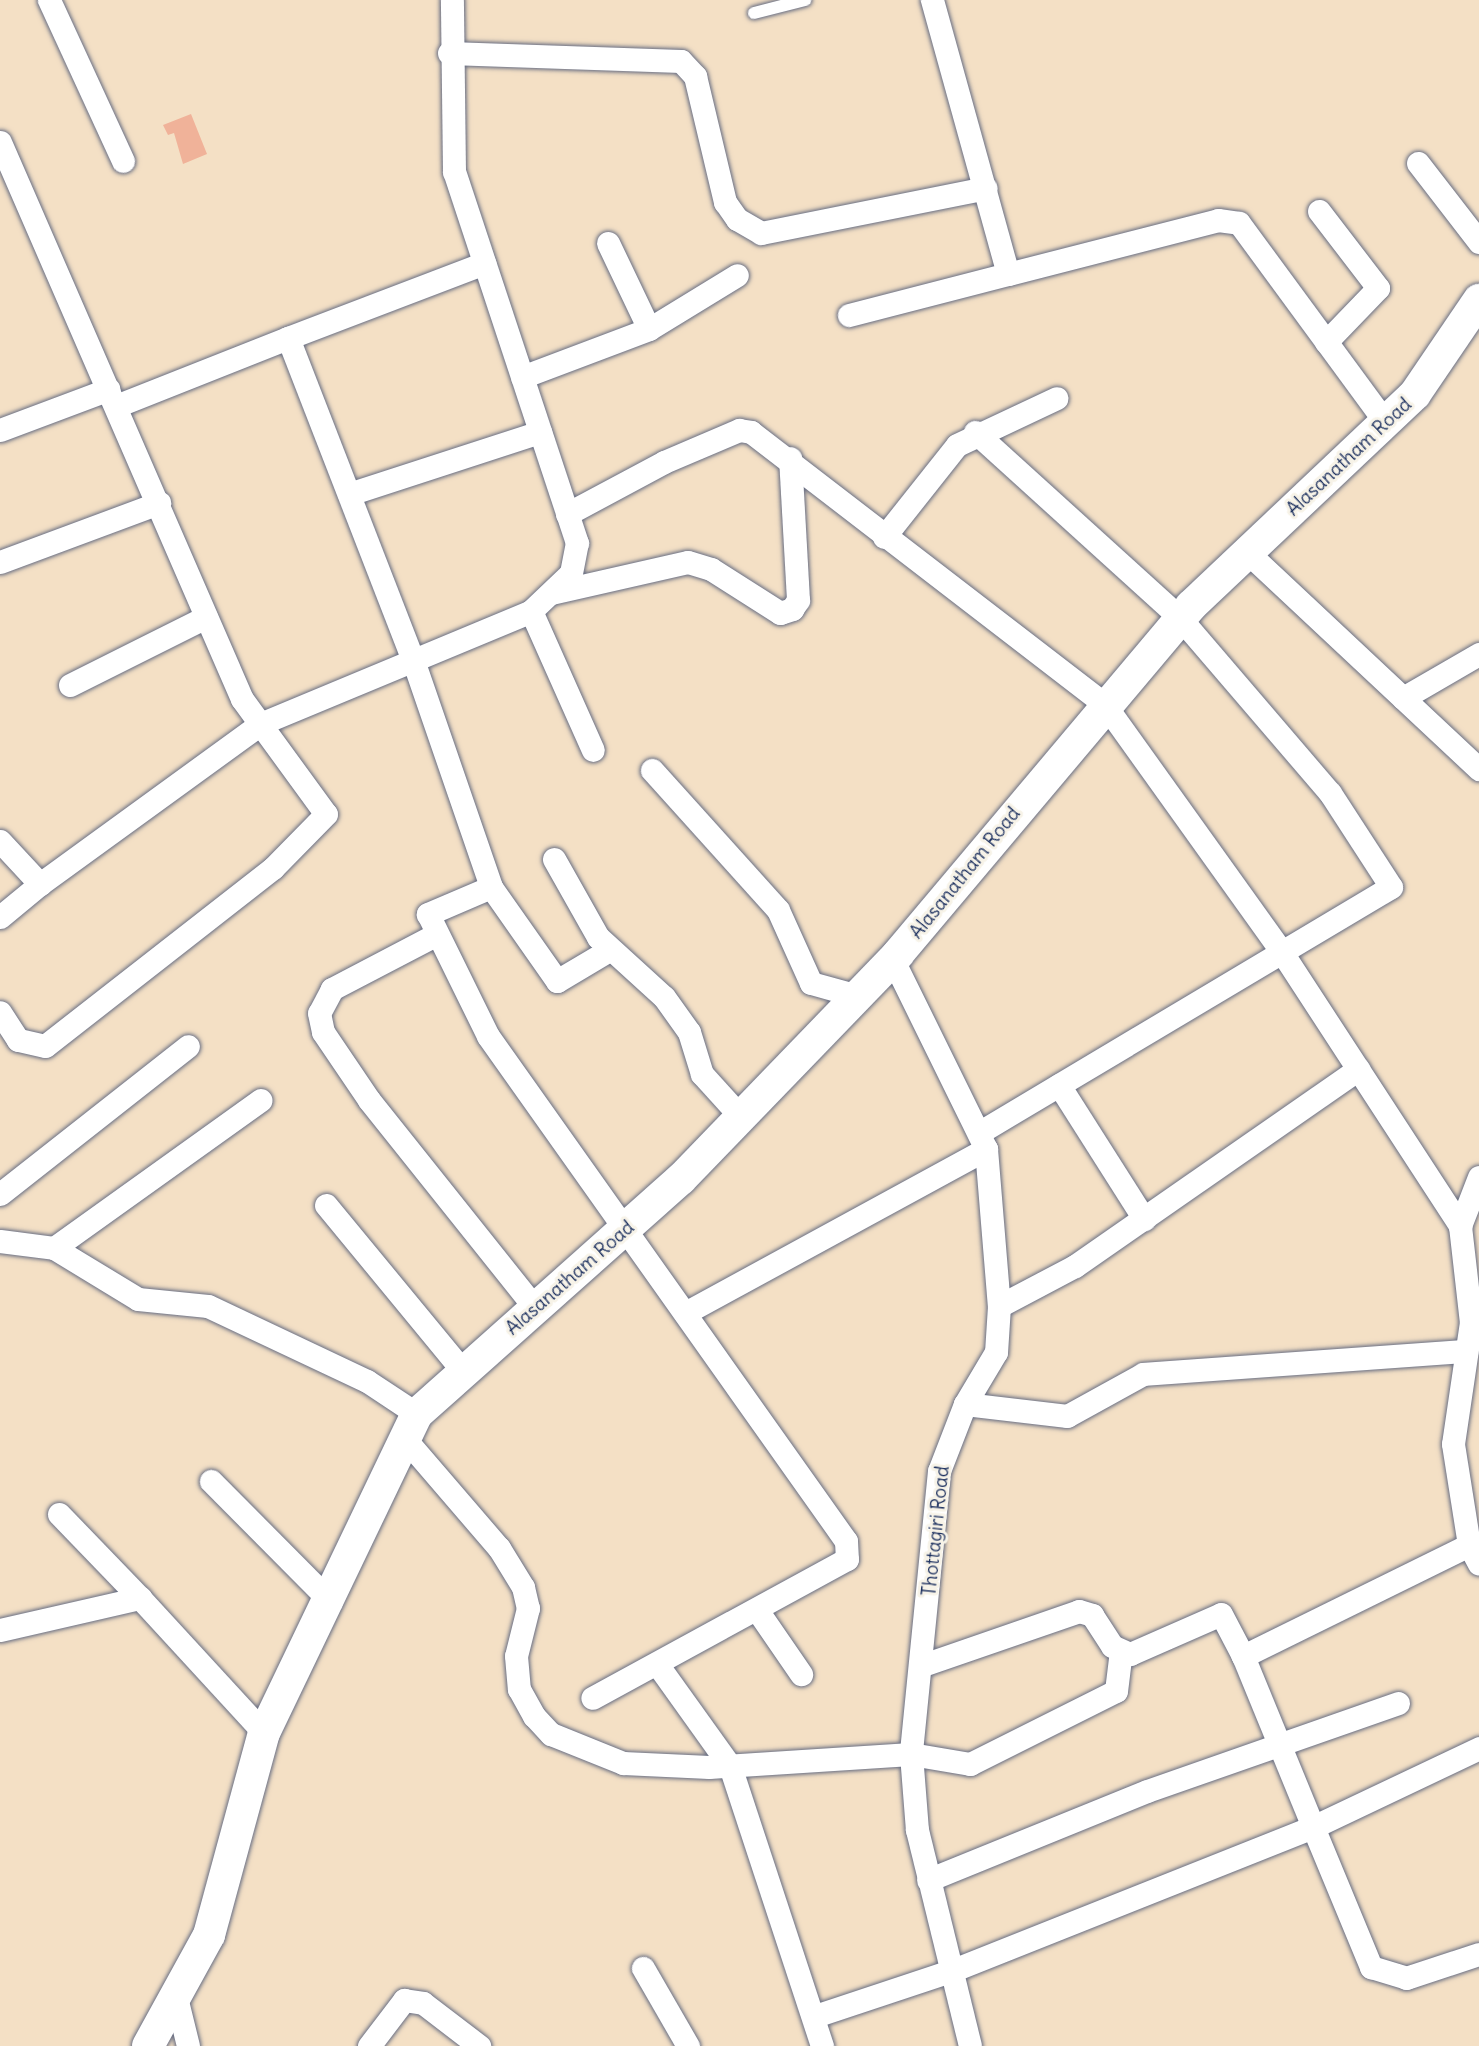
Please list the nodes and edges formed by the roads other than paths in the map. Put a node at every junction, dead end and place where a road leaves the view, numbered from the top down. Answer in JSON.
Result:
{"nodes":[{"id":1,"x":49,"y":0,"type":"edge"},
{"id":2,"x":452,"y":0,"type":"edge"},
{"id":3,"x":806,"y":0,"type":"edge"},
{"id":4,"x":932,"y":0,"type":"edge"},
{"id":5,"x":754,"y":13,"type":"dead end"},
{"id":6,"x":449,"y":53,"type":"junction"},
{"id":7,"x":0,"y":142,"type":"edge"},
{"id":8,"x":123,"y":161,"type":"dead end"},
{"id":9,"x":1418,"y":163,"type":"dead end"},
{"id":10,"x":986,"y":188,"type":"junction"},
{"id":11,"x":1319,"y":211,"type":"dead end"},
{"id":12,"x":608,"y":243,"type":"dead end"},
{"id":13,"x":1479,"y":243,"type":"edge"},
{"id":14,"x":484,"y":263,"type":"junction"},
{"id":15,"x":1008,"y":274,"type":"junction"},
{"id":16,"x":737,"y":275,"type":"dead end"},
{"id":17,"x":1479,"y":300,"type":"edge"},
{"id":18,"x":849,"y":315,"type":"dead end"},
{"id":19,"x":649,"y":330,"type":"junction"},
{"id":20,"x":288,"y":338,"type":"junction"},
{"id":21,"x":1326,"y":342,"type":"junction"},
{"id":22,"x":522,"y":377,"type":"junction"},
{"id":23,"x":113,"y":398,"type":"junction"},
{"id":24,"x":1057,"y":398,"type":"dead end"},
{"id":25,"x":1385,"y":422,"type":"junction"},
{"id":26,"x":0,"y":430,"type":"edge"},
{"id":27,"x":540,"y":432,"type":"junction"},
{"id":28,"x":975,"y":432,"type":"junction"},
{"id":29,"x":790,"y":458,"type":"junction"},
{"id":30,"x":349,"y":494,"type":"junction"},
{"id":31,"x":159,"y":503,"type":"junction"},
{"id":32,"x":567,"y":514,"type":"junction"},
{"id":33,"x":884,"y":537,"type":"junction"},
{"id":34,"x":1247,"y":552,"type":"junction"},
{"id":35,"x":0,"y":562,"type":"edge"},
{"id":36,"x":550,"y":593,"type":"junction"},
{"id":37,"x":531,"y":611,"type":"junction"},
{"id":38,"x":206,"y":617,"type":"junction"},
{"id":39,"x":1181,"y":618,"type":"junction"},
{"id":40,"x":1479,"y":654,"type":"edge"},
{"id":41,"x":413,"y":660,"type":"junction"},
{"id":42,"x":70,"y":685,"type":"dead end"},
{"id":43,"x":1403,"y":698,"type":"junction"},
{"id":44,"x":1105,"y":705,"type":"junction"},
{"id":45,"x":260,"y":724,"type":"junction"},
{"id":46,"x":593,"y":750,"type":"dead end"},
{"id":47,"x":1479,"y":769,"type":"edge"},
{"id":48,"x":652,"y":770,"type":"dead end"},
{"id":49,"x":0,"y":841,"type":"edge"},
{"id":50,"x":554,"y":859,"type":"dead end"},
{"id":51,"x":40,"y":884,"type":"junction"},
{"id":52,"x":491,"y":887,"type":"junction"},
{"id":53,"x":0,"y":918,"type":"edge"},
{"id":54,"x":437,"y":934,"type":"junction"},
{"id":55,"x":609,"y":950,"type":"junction"},
{"id":56,"x":1283,"y":954,"type":"junction"},
{"id":57,"x":893,"y":960,"type":"junction"},
{"id":58,"x":858,"y":996,"type":"junction"},
{"id":59,"x":0,"y":1012,"type":"edge"},
{"id":60,"x":188,"y":1046,"type":"dead end"},
{"id":61,"x":1358,"y":1069,"type":"junction"},
{"id":62,"x":1059,"y":1085,"type":"junction"},
{"id":63,"x":261,"y":1100,"type":"dead end"},
{"id":64,"x":741,"y":1117,"type":"junction"},
{"id":65,"x":983,"y":1141,"type":"junction"},
{"id":66,"x":1479,"y":1177,"type":"edge"},
{"id":67,"x":0,"y":1194,"type":"edge"},
{"id":68,"x":326,"y":1205,"type":"dead end"},
{"id":69,"x":1144,"y":1219,"type":"junction"},
{"id":70,"x":1460,"y":1226,"type":"junction"},
{"id":71,"x":622,"y":1233,"type":"junction"},
{"id":72,"x":0,"y":1241,"type":"edge"},
{"id":73,"x":54,"y":1248,"type":"junction"},
{"id":74,"x":999,"y":1306,"type":"junction"},
{"id":75,"x":535,"y":1308,"type":"junction"},
{"id":76,"x":685,"y":1312,"type":"junction"},
{"id":77,"x":1466,"y":1351,"type":"junction"},
{"id":78,"x":462,"y":1370,"type":"junction"},
{"id":79,"x":965,"y":1404,"type":"junction"},
{"id":80,"x":411,"y":1427,"type":"junction"},
{"id":81,"x":211,"y":1481,"type":"dead end"},
{"id":82,"x":59,"y":1514,"type":"dead end"},
{"id":83,"x":1474,"y":1555,"type":"edge"},
{"id":84,"x":139,"y":1598,"type":"junction"},
{"id":85,"x":331,"y":1602,"type":"junction"},
{"id":86,"x":757,"y":1609,"type":"junction"},
{"id":87,"x":0,"y":1630,"type":"edge"},
{"id":88,"x":1121,"y":1652,"type":"junction"},
{"id":89,"x":1243,"y":1656,"type":"junction"},
{"id":90,"x":657,"y":1664,"type":"junction"},
{"id":91,"x":923,"y":1665,"type":"junction"},
{"id":92,"x":801,"y":1674,"type":"dead end"},
{"id":93,"x":592,"y":1698,"type":"dead end"},
{"id":94,"x":1398,"y":1703,"type":"dead end"},
{"id":95,"x":264,"y":1733,"type":"junction"},
{"id":96,"x":1280,"y":1745,"type":"junction"},
{"id":97,"x":1479,"y":1748,"type":"edge"},
{"id":98,"x":911,"y":1754,"type":"junction"},
{"id":99,"x":730,"y":1766,"type":"junction"},
{"id":100,"x":1313,"y":1827,"type":"junction"},
{"id":101,"x":928,"y":1880,"type":"junction"},
{"id":102,"x":1479,"y":1955,"type":"edge"},
{"id":103,"x":643,"y":1968,"type":"dead end"},
{"id":104,"x":956,"y":1969,"type":"junction"},
{"id":105,"x":176,"y":1997,"type":"junction"},
{"id":106,"x":816,"y":2016,"type":"junction"},
{"id":107,"x":148,"y":2046,"type":"edge"},
{"id":108,"x":188,"y":2046,"type":"edge"},
{"id":109,"x":369,"y":2046,"type":"edge"},
{"id":110,"x":479,"y":2046,"type":"edge"},
{"id":111,"x":688,"y":2046,"type":"edge"},
{"id":112,"x":822,"y":2046,"type":"edge"},
{"id":113,"x":970,"y":2046,"type":"edge"}],
"edges":[{"from":1,"to":8,"type":"street"},
{"from":2,"to":6,"type":"street"},
{"from":3,"to":5,"type":"lane"},
{"from":4,"to":10,"type":"street"},
{"from":6,"to":10,"type":"street"},
{"from":6,"to":14,"type":"street"},
{"from":7,"to":23,"type":"street"},
{"from":9,"to":13,"type":"street"},
{"from":10,"to":15,"type":"street"},
{"from":11,"to":21,"type":"street"},
{"from":12,"to":19,"type":"street"},
{"from":14,"to":20,"type":"street"},
{"from":14,"to":22,"type":"street"},
{"from":15,"to":18,"type":"street"},
{"from":15,"to":21,"type":"street"},
{"from":16,"to":19,"type":"street"},
{"from":17,"to":25,"type":"main road","name":"Alasanatham Road"},
{"from":19,"to":22,"type":"street"},
{"from":20,"to":23,"type":"street"},
{"from":20,"to":30,"type":"street"},
{"from":21,"to":25,"type":"street"},
{"from":22,"to":27,"type":"street"},
{"from":23,"to":26,"type":"street"},
{"from":23,"to":31,"type":"street"},
{"from":24,"to":28,"type":"street"},
{"from":25,"to":34,"type":"main road","name":"Alasanatham Road"},
{"from":27,"to":30,"type":"street"},
{"from":27,"to":32,"type":"street"},
{"from":28,"to":33,"type":"street"},
{"from":28,"to":39,"type":"street"},
{"from":29,"to":32,"type":"street"},
{"from":29,"to":33,"type":"street"},
{"from":29,"to":36,"type":"street"},
{"from":30,"to":41,"type":"street"},
{"from":31,"to":35,"type":"street"},
{"from":31,"to":38,"type":"street"},
{"from":32,"to":36,"type":"street"},
{"from":33,"to":44,"type":"street"},
{"from":34,"to":39,"type":"main road","name":"Alasanatham Road"},
{"from":34,"to":43,"type":"street"},
{"from":36,"to":37,"type":"street"},
{"from":37,"to":41,"type":"street"},
{"from":37,"to":46,"type":"street"},
{"from":38,"to":42,"type":"street"},
{"from":38,"to":45,"type":"street"},
{"from":39,"to":44,"type":"main road","name":"Alasanatham Road"},
{"from":39,"to":56,"type":"street"},
{"from":40,"to":43,"type":"street"},
{"from":41,"to":45,"type":"street"},
{"from":41,"to":52,"type":"street"},
{"from":43,"to":47,"type":"street"},
{"from":44,"to":56,"type":"street"},
{"from":44,"to":57,"type":"main road","name":"Alasanatham Road"},
{"from":45,"to":51,"type":"street"},
{"from":45,"to":59,"type":"street"},
{"from":48,"to":58,"type":"street"},
{"from":49,"to":51,"type":"street"},
{"from":50,"to":55,"type":"street"},
{"from":51,"to":53,"type":"street"},
{"from":52,"to":54,"type":"street"},
{"from":52,"to":55,"type":"street"},
{"from":54,"to":71,"type":"street"},
{"from":54,"to":75,"type":"street"},
{"from":55,"to":64,"type":"street"},
{"from":56,"to":61,"type":"street"},
{"from":56,"to":62,"type":"street"},
{"from":57,"to":58,"type":"main road","name":"Alasanatham Road"},
{"from":57,"to":65,"type":"street","name":"Thottagiri Road"},
{"from":58,"to":64,"type":"main road","name":"Alasanatham Road"},
{"from":60,"to":67,"type":"street"},
{"from":61,"to":69,"type":"street"},
{"from":61,"to":70,"type":"street"},
{"from":62,"to":65,"type":"street"},
{"from":62,"to":69,"type":"street"},
{"from":63,"to":73,"type":"street"},
{"from":64,"to":71,"type":"main road","name":"Alasanatham Road"},
{"from":65,"to":74,"type":"street","name":"Thottagiri Road"},
{"from":65,"to":76,"type":"street"},
{"from":66,"to":70,"type":"street"},
{"from":68,"to":78,"type":"street"},
{"from":69,"to":74,"type":"street"},
{"from":70,"to":77,"type":"street"},
{"from":71,"to":75,"type":"main road","name":"Alasanatham Road"},
{"from":71,"to":76,"type":"street"},
{"from":72,"to":73,"type":"street"},
{"from":73,"to":80,"type":"street"},
{"from":74,"to":79,"type":"street","name":"Thottagiri Road"},
{"from":75,"to":78,"type":"main road","name":"Alasanatham Road"},
{"from":76,"to":86,"type":"street"},
{"from":77,"to":79,"type":"street"},
{"from":77,"to":83,"type":"street"},
{"from":78,"to":80,"type":"main road","name":"Alasanatham Road"},
{"from":79,"to":91,"type":"street","name":"Thottagiri Road"},
{"from":80,"to":85,"type":"main road"},
{"from":80,"to":99,"type":"street"},
{"from":81,"to":85,"type":"street"},
{"from":82,"to":84,"type":"street"},
{"from":83,"to":89,"type":"street"},
{"from":84,"to":87,"type":"street"},
{"from":84,"to":95,"type":"street"},
{"from":85,"to":95,"type":"main road"},
{"from":86,"to":90,"type":"street"},
{"from":86,"to":92,"type":"street"},
{"from":88,"to":89,"type":"street"},
{"from":88,"to":91,"type":"street"},
{"from":88,"to":98,"type":"street"},
{"from":89,"to":96,"type":"street"},
{"from":90,"to":93,"type":"street"},
{"from":90,"to":99,"type":"street"},
{"from":91,"to":98,"type":"street","name":"Thottagiri Road"},
{"from":94,"to":96,"type":"street"},
{"from":95,"to":105,"type":"main road"},
{"from":96,"to":100,"type":"street"},
{"from":96,"to":101,"type":"street"},
{"from":97,"to":100,"type":"street"},
{"from":98,"to":99,"type":"street"},
{"from":98,"to":101,"type":"street","name":"Thottagiri Road"},
{"from":99,"to":106,"type":"street"},
{"from":100,"to":102,"type":"street"},
{"from":100,"to":104,"type":"street"},
{"from":101,"to":104,"type":"street","name":"Thottagiri Road"},
{"from":103,"to":111,"type":"street"},
{"from":104,"to":106,"type":"street"},
{"from":104,"to":113,"type":"street","name":"Thottagiri Road"},
{"from":105,"to":107,"type":"main road"},
{"from":105,"to":108,"type":"street"},
{"from":106,"to":112,"type":"street"},
{"from":109,"to":110,"type":"street"}]}
